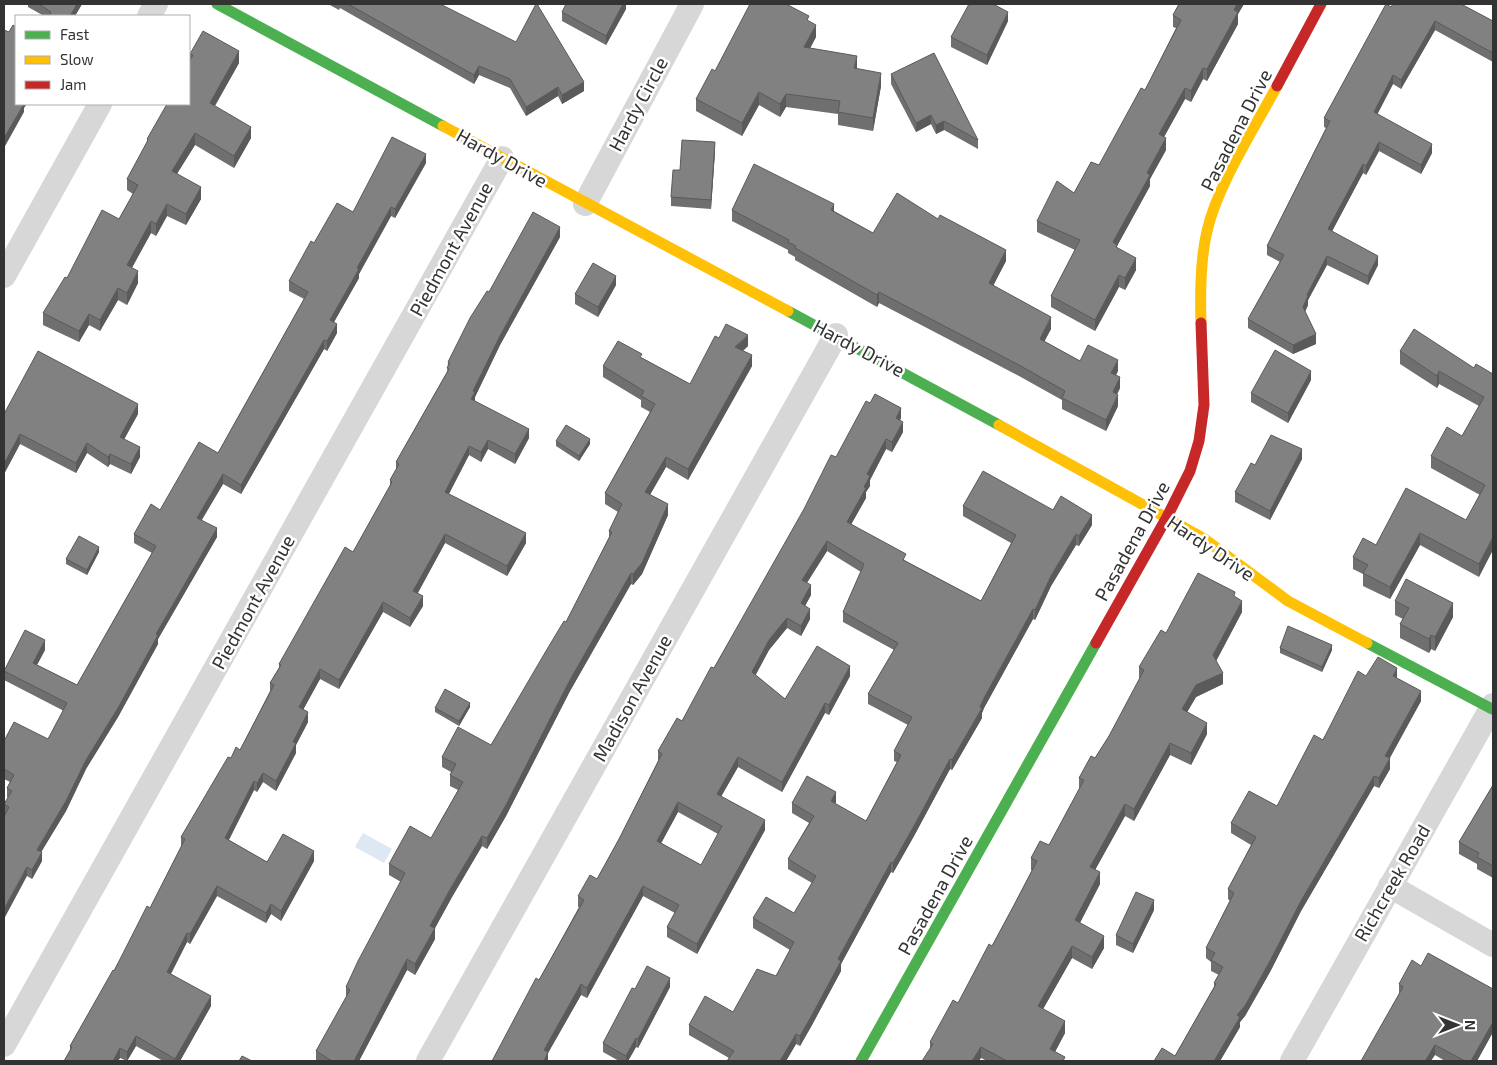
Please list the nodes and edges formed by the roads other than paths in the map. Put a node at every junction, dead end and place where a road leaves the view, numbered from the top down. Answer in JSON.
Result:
{"nodes":[{"id":1,"x":156,"y":4,"type":"edge"},
{"id":2,"x":217,"y":4,"type":"edge"},
{"id":3,"x":692,"y":4,"type":"edge"},
{"id":4,"x":1322,"y":4,"type":"edge"},
{"id":5,"x":150,"y":15,"type":"edge"},
{"id":6,"x":99,"y":105,"type":"edge"},
{"id":7,"x":502,"y":158,"type":"junction"},
{"id":8,"x":585,"y":204,"type":"junction"},
{"id":9,"x":4,"y":276,"type":"edge"},
{"id":10,"x":836,"y":335,"type":"junction"},
{"id":11,"x":1167,"y":517,"type":"junction"},
{"id":12,"x":1492,"y":707,"type":"edge"},
{"id":13,"x":1390,"y":886,"type":"junction"},
{"id":14,"x":1493,"y":945,"type":"edge"},
{"id":15,"x":4,"y":1045,"type":"edge"},
{"id":16,"x":428,"y":1061,"type":"edge"},
{"id":17,"x":861,"y":1061,"type":"edge"},
{"id":18,"x":1292,"y":1061,"type":"edge"}],
"edges":[{"from":1,"to":5,"type":"street"},
{"from":2,"to":7,"type":"street","name":"Hardy Drive"},
{"from":3,"to":8,"type":"street","name":"Hardy Circle"},
{"from":4,"to":11,"type":"street","name":"Pasadena Drive"},
{"from":6,"to":9,"type":"street"},
{"from":7,"to":8,"type":"street","name":"Hardy Drive"},
{"from":7,"to":15,"type":"street","name":"Piedmont Avenue"},
{"from":8,"to":10,"type":"street","name":"Hardy Drive"},
{"from":10,"to":11,"type":"street","name":"Hardy Drive"},
{"from":10,"to":16,"type":"street","name":"Madison Avenue"},
{"from":11,"to":12,"type":"street","name":"Hardy Drive"},
{"from":11,"to":17,"type":"street","name":"Pasadena Drive"},
{"from":12,"to":13,"type":"street","name":"Richcreek Road"},
{"from":13,"to":14,"type":"street"},
{"from":13,"to":18,"type":"street","name":"Richcreek Road"}]}
